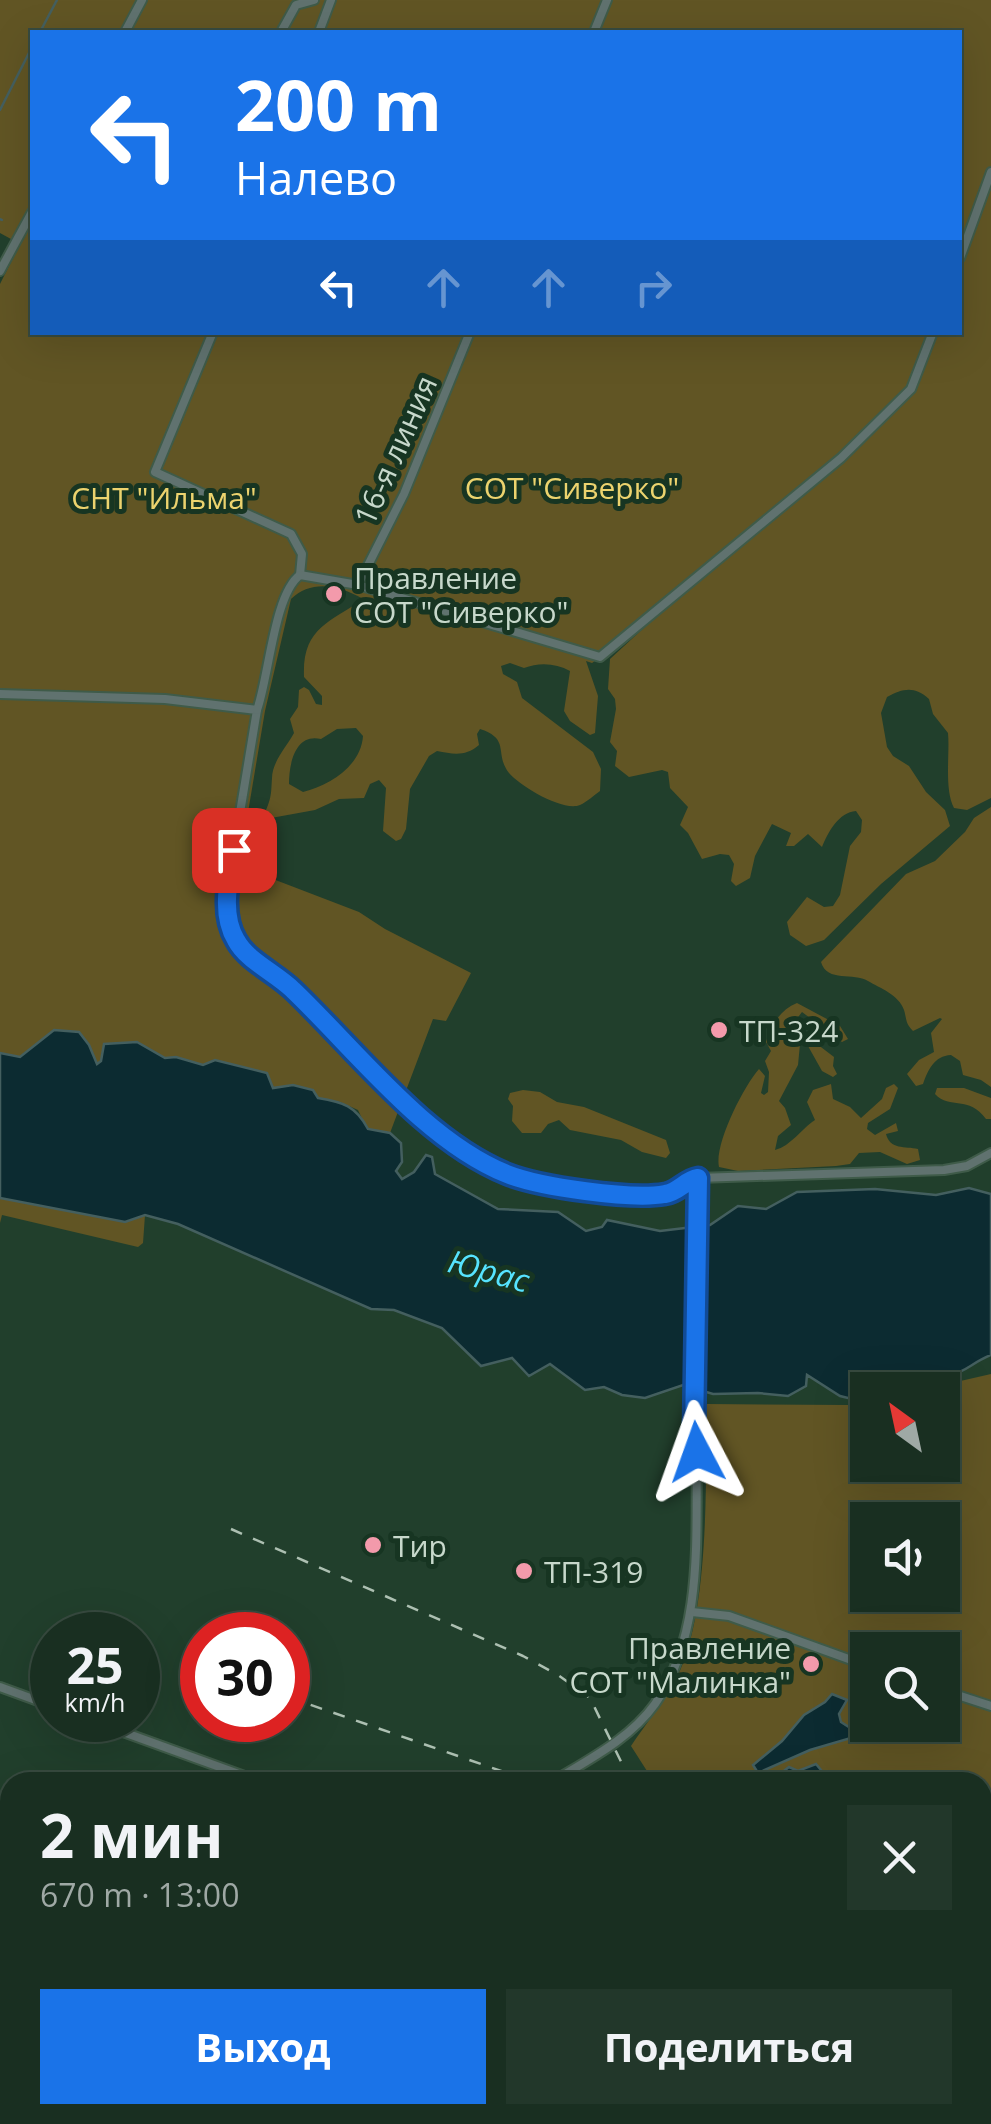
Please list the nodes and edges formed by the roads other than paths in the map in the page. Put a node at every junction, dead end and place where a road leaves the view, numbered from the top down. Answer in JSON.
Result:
{"nodes":[{"id":1,"x":142,"y":0,"type":"edge"},
{"id":2,"x":314,"y":0,"type":"edge"},
{"id":3,"x":330,"y":0,"type":"edge"},
{"id":4,"x":607,"y":0,"type":"edge"},
{"id":5,"x":126,"y":30,"type":"edge"},
{"id":6,"x":282,"y":30,"type":"edge"},
{"id":7,"x":321,"y":30,"type":"edge"},
{"id":8,"x":595,"y":30,"type":"edge"},
{"id":9,"x":991,"y":172,"type":"edge"},
{"id":10,"x":28,"y":232,"type":"edge"},
{"id":11,"x":0,"y":240,"type":"edge"},
{"id":12,"x":12,"y":247,"type":"junction"},
{"id":13,"x":962,"y":252,"type":"edge"},
{"id":14,"x":0,"y":270,"type":"edge"},
{"id":15,"x":212,"y":335,"type":"edge"},
{"id":16,"x":469,"y":335,"type":"edge"},
{"id":17,"x":932,"y":335,"type":"edge"},
{"id":18,"x":300,"y":575,"type":"junction"},
{"id":19,"x":358,"y":585,"type":"junction"},
{"id":20,"x":0,"y":694,"type":"edge"},
{"id":21,"x":257,"y":710,"type":"junction"},
{"id":22,"x":991,"y":1154,"type":"edge"},
{"id":23,"x":698,"y":1178,"type":"junction"},
{"id":24,"x":692,"y":1612,"type":"junction"},
{"id":25,"x":850,"y":1659,"type":"edge"},
{"id":26,"x":0,"y":1687,"type":"edge"},
{"id":27,"x":960,"y":1696,"type":"edge"},
{"id":28,"x":30,"y":1698,"type":"edge"},
{"id":29,"x":991,"y":1706,"type":"edge"},
{"id":30,"x":151,"y":1742,"type":"edge"},
{"id":31,"x":234,"y":1772,"type":"edge"},
{"id":32,"x":568,"y":1772,"type":"edge"}],
"edges":[{"from":1,"to":5,"type":"street"},
{"from":2,"to":6,"type":"street"},
{"from":3,"to":7,"type":"street"},
{"from":4,"to":8,"type":"street"},
{"from":9,"to":13,"type":"street"},
{"from":10,"to":12,"type":"street"},
{"from":11,"to":12,"type":"street"},
{"from":12,"to":14,"type":"street"},
{"from":15,"to":18,"type":"street"},
{"from":16,"to":19,"type":"street","name":"16-я линия"},
{"from":17,"to":19,"type":"street"},
{"from":18,"to":19,"type":"street"},
{"from":18,"to":21,"type":"street"},
{"from":20,"to":21,"type":"street"},
{"from":21,"to":23,"type":"street"},
{"from":22,"to":23,"type":"street"},
{"from":23,"to":24,"type":"street"},
{"from":24,"to":25,"type":"street"},
{"from":24,"to":32,"type":"street"},
{"from":26,"to":28,"type":"street"},
{"from":27,"to":29,"type":"street"},
{"from":30,"to":31,"type":"street"}]}
